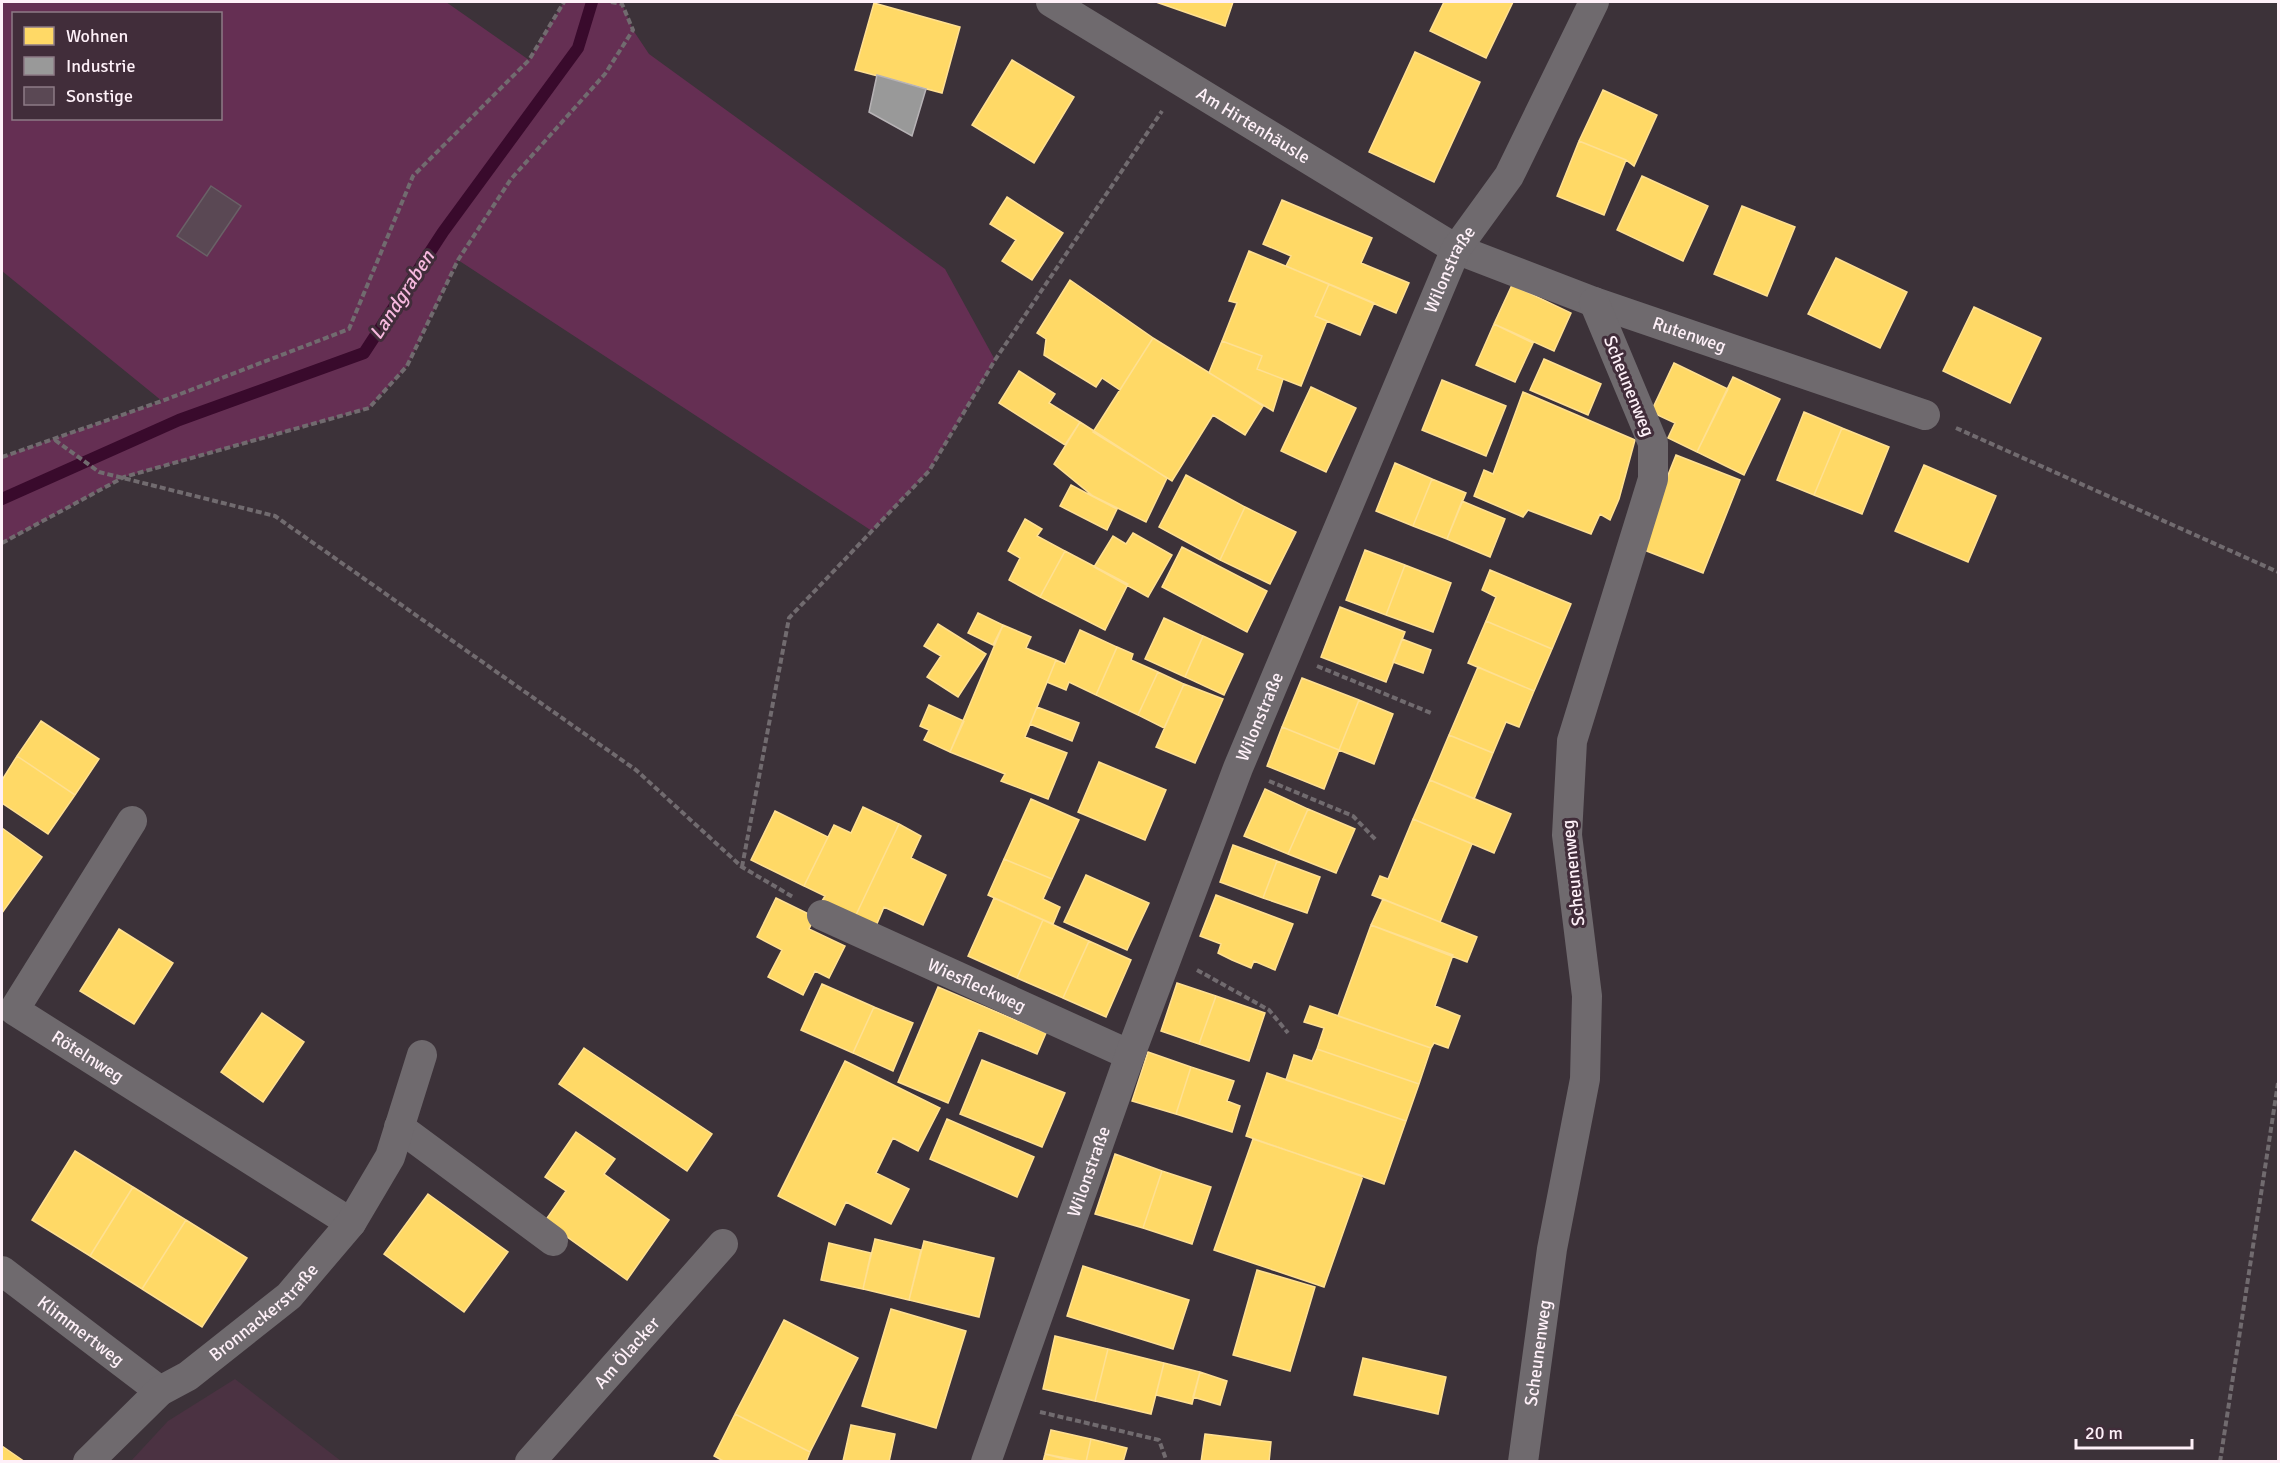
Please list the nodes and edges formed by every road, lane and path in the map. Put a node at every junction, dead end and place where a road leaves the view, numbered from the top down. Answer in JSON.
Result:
{"nodes":[{"id":1,"x":564,"y":2,"type":"edge"},
{"id":2,"x":611,"y":2,"type":"edge"},
{"id":3,"x":1051,"y":2,"type":"edge"},
{"id":4,"x":1594,"y":2,"type":"edge"},
{"id":5,"x":1182,"y":82,"type":"junction"},
{"id":6,"x":1456,"y":249,"type":"junction"},
{"id":7,"x":1594,"y":302,"type":"junction"},
{"id":8,"x":1925,"y":415,"type":"joint"},
{"id":9,"x":55,"y":440,"type":"junction"},
{"id":10,"x":2,"y":457,"type":"edge"},
{"id":11,"x":124,"y":477,"type":"junction"},
{"id":12,"x":2,"y":543,"type":"edge"},
{"id":13,"x":2278,"y":572,"type":"edge"},
{"id":14,"x":1286,"y":653,"type":"junction"},
{"id":15,"x":1431,"y":713,"type":"dead end"},
{"id":16,"x":1238,"y":768,"type":"junction"},
{"id":17,"x":132,"y":822,"type":"dead end"},
{"id":18,"x":1376,"y":840,"type":"dead end"},
{"id":19,"x":742,"y":867,"type":"junction"},
{"id":20,"x":822,"y":915,"type":"joint"},
{"id":21,"x":1168,"y":954,"type":"junction"},
{"id":22,"x":8,"y":1018,"type":"edge"},
{"id":23,"x":1288,"y":1033,"type":"dead end"},
{"id":24,"x":422,"y":1055,"type":"dead end"},
{"id":25,"x":1130,"y":1055,"type":"junction"},
{"id":26,"x":2278,"y":1083,"type":"edge"},
{"id":27,"x":399,"y":1127,"type":"junction"},
{"id":28,"x":351,"y":1223,"type":"junction"},
{"id":29,"x":553,"y":1241,"type":"dead end"},
{"id":30,"x":723,"y":1244,"type":"dead end"},
{"id":31,"x":2,"y":1271,"type":"edge"},
{"id":32,"x":160,"y":1391,"type":"junction"},
{"id":33,"x":1006,"y":1404,"type":"junction"},
{"id":34,"x":88,"y":1461,"type":"edge"},
{"id":35,"x":530,"y":1461,"type":"edge"},
{"id":36,"x":986,"y":1461,"type":"edge"},
{"id":37,"x":1167,"y":1461,"type":"edge"},
{"id":38,"x":1523,"y":1461,"type":"edge"},
{"id":39,"x":2220,"y":1461,"type":"edge"}],
"edges":[{"from":1,"to":9,"type":"path"},
{"from":2,"to":11,"type":"path"},
{"from":3,"to":5,"type":"street","name":"Am Hirtenhäusle"},
{"from":4,"to":6,"type":"street","name":"Wilonstraße"},
{"from":5,"to":6,"type":"street","name":"Am Hirtenhäusle"},
{"from":5,"to":19,"type":"path"},
{"from":6,"to":7,"type":"street","name":"Rutenweg"},
{"from":6,"to":14,"type":"street","name":"Wilonstraße"},
{"from":7,"to":8,"type":"street","name":"Rutenweg"},
{"from":7,"to":38,"type":"street","name":"Scheunenweg"},
{"from":8,"to":13,"type":"path"},
{"from":9,"to":10,"type":"path"},
{"from":9,"to":11,"type":"path"},
{"from":11,"to":12,"type":"path"},
{"from":11,"to":19,"type":"path"},
{"from":14,"to":15,"type":"path"},
{"from":14,"to":16,"type":"street","name":"Wilonstraße"},
{"from":16,"to":18,"type":"path"},
{"from":16,"to":21,"type":"street","name":"Wilonstraße"},
{"from":17,"to":22,"type":"street","name":"Rötelnweg"},
{"from":19,"to":20,"type":"path"},
{"from":20,"to":25,"type":"street","name":"Wiesfleckweg"},
{"from":21,"to":23,"type":"path"},
{"from":21,"to":25,"type":"street","name":"Wilonstraße"},
{"from":22,"to":28,"type":"street","name":"Rötelnweg"},
{"from":24,"to":27,"type":"street","name":"Bronnackerstraße"},
{"from":25,"to":33,"type":"street","name":"Wilonstraße"},
{"from":26,"to":39,"type":"path"},
{"from":27,"to":28,"type":"street","name":"Bronnackerstraße"},
{"from":27,"to":29,"type":"street"},
{"from":28,"to":32,"type":"street","name":"Bronnackerstraße"},
{"from":30,"to":35,"type":"street","name":"Am Ölacker"},
{"from":31,"to":32,"type":"street","name":"Klimmertweg"},
{"from":32,"to":34,"type":"street","name":"Bronnackerstraße"},
{"from":33,"to":36,"type":"street","name":"Wilonstraße"},
{"from":33,"to":37,"type":"path"}]}
